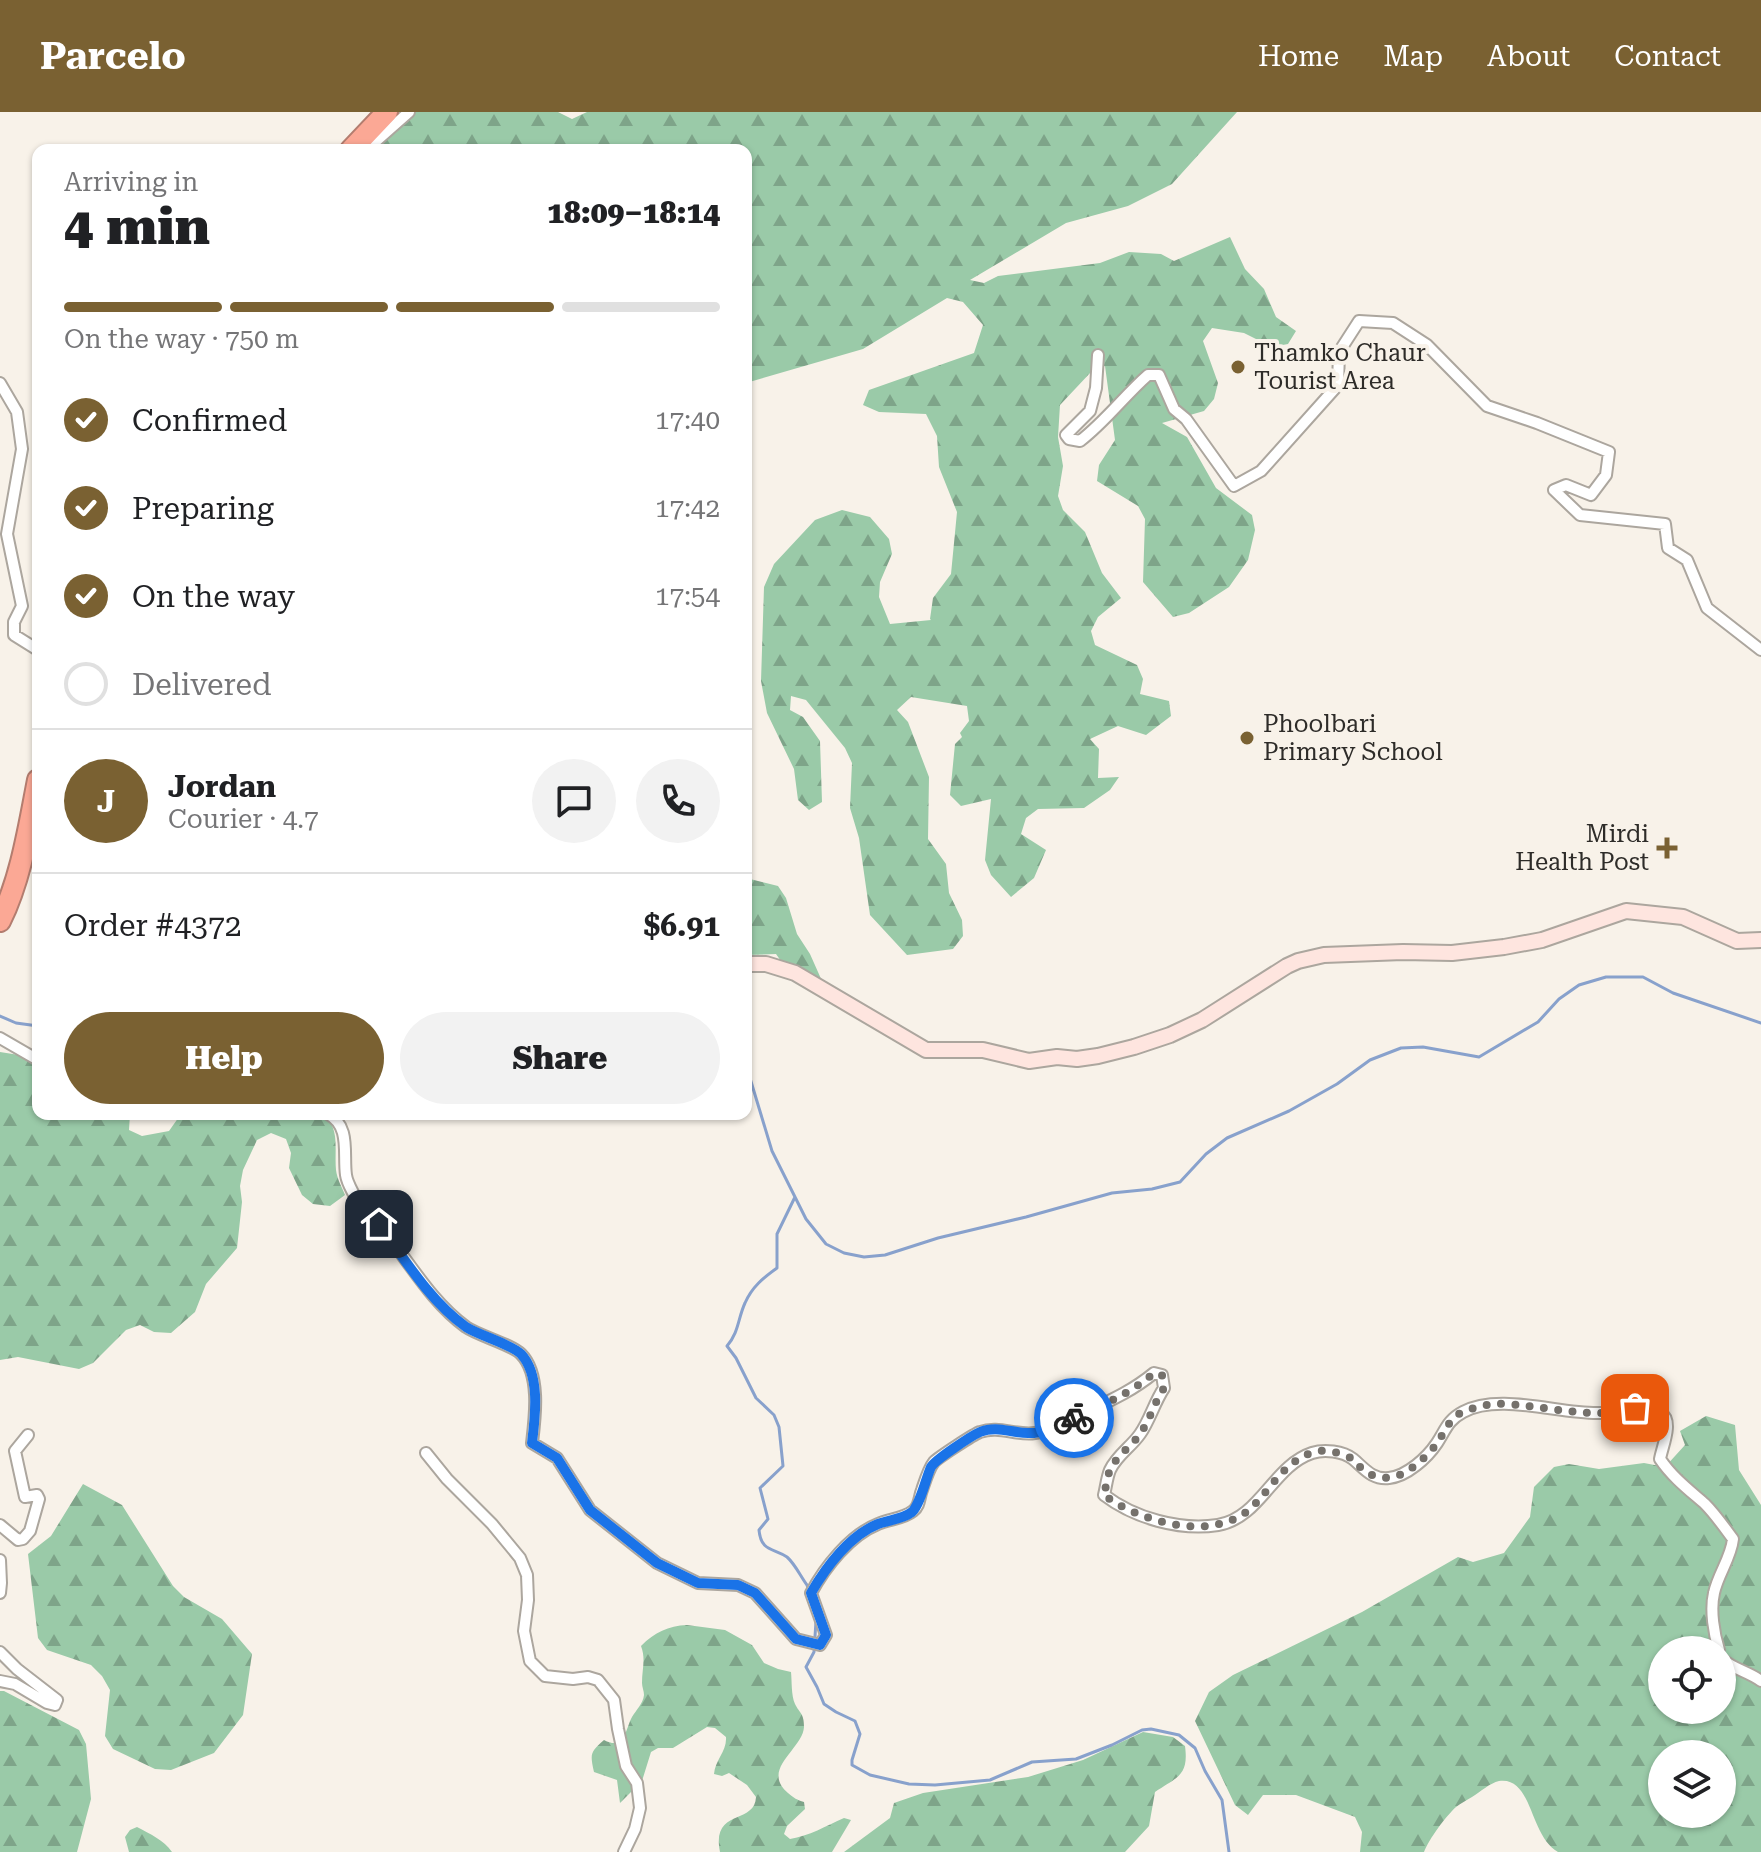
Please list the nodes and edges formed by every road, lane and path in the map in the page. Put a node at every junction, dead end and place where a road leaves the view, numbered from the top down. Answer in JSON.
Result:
{"nodes":[{"id":1,"x":387,"y":112,"type":"edge"},
{"id":2,"x":409,"y":112,"type":"edge"},
{"id":3,"x":357,"y":144,"type":"edge"},
{"id":4,"x":373,"y":144,"type":"edge"},
{"id":5,"x":1098,"y":355,"type":"dead end"},
{"id":6,"x":0,"y":383,"type":"edge"},
{"id":7,"x":32,"y":646,"type":"edge"},
{"id":8,"x":1761,"y":650,"type":"edge"},
{"id":9,"x":32,"y":811,"type":"edge"},
{"id":10,"x":4,"y":912,"type":"edge"},
{"id":11,"x":1761,"y":940,"type":"edge"},
{"id":12,"x":752,"y":964,"type":"edge"},
{"id":13,"x":0,"y":1038,"type":"edge"},
{"id":14,"x":32,"y":1057,"type":"edge"},
{"id":15,"x":337,"y":1120,"type":"edge"},
{"id":16,"x":28,"y":1435,"type":"dead end"},
{"id":17,"x":426,"y":1453,"type":"dead end"},
{"id":18,"x":0,"y":1525,"type":"edge"},
{"id":19,"x":0,"y":1560,"type":"edge"},
{"id":20,"x":0,"y":1593,"type":"edge"},
{"id":21,"x":1717,"y":1636,"type":"edge"},
{"id":22,"x":0,"y":1652,"type":"edge"},
{"id":23,"x":1736,"y":1668,"type":"edge"},
{"id":24,"x":0,"y":1681,"type":"edge"},
{"id":25,"x":1761,"y":1681,"type":"edge"},
{"id":26,"x":624,"y":1852,"type":"edge"}],
"edges":[{"from":1,"to":3,"type":"highway"},
{"from":2,"to":4,"type":"street"},
{"from":5,"to":8,"type":"street"},
{"from":6,"to":7,"type":"street"},
{"from":9,"to":10,"type":"highway"},
{"from":11,"to":12,"type":"street"},
{"from":13,"to":14,"type":"street"},
{"from":15,"to":21,"type":"street"},
{"from":16,"to":18,"type":"street"},
{"from":17,"to":26,"type":"street"},
{"from":19,"to":20,"type":"street"},
{"from":22,"to":24,"type":"street"},
{"from":23,"to":25,"type":"street"}]}
